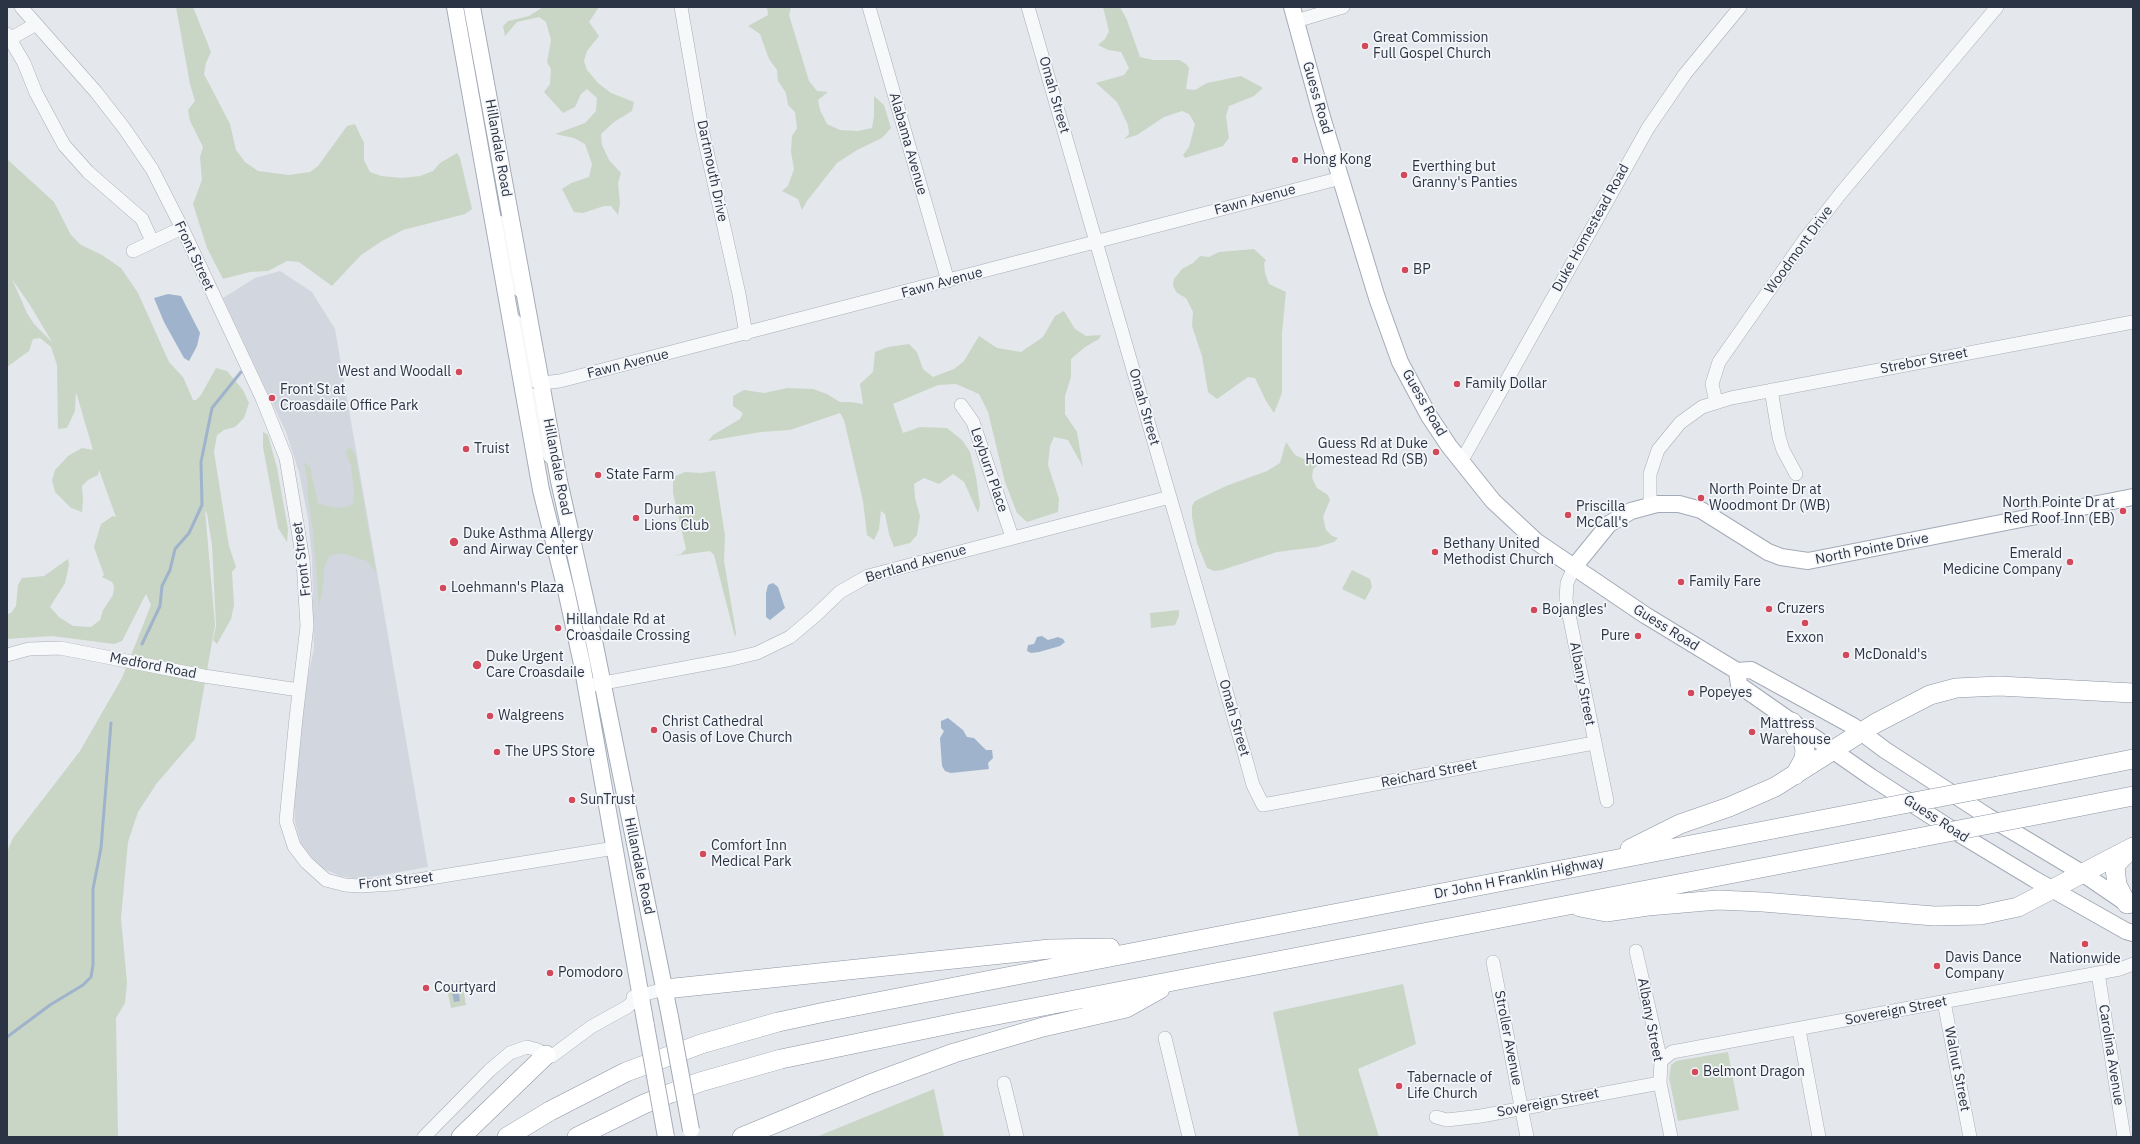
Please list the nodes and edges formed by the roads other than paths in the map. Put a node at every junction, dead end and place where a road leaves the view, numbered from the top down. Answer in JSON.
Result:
{"nodes":[{"id":1,"x":21,"y":7,"type":"edge"},
{"id":2,"x":454,"y":7,"type":"edge"},
{"id":3,"x":472,"y":7,"type":"edge"},
{"id":4,"x":681,"y":7,"type":"edge"},
{"id":5,"x":869,"y":7,"type":"edge"},
{"id":6,"x":1028,"y":7,"type":"edge"},
{"id":7,"x":1343,"y":7,"type":"edge"},
{"id":8,"x":1740,"y":7,"type":"edge"},
{"id":9,"x":1997,"y":7,"type":"edge"},
{"id":10,"x":1294,"y":14,"type":"edge"},
{"id":11,"x":36,"y":24,"type":"junction"},
{"id":12,"x":9,"y":36,"type":"edge"},
{"id":13,"x":1341,"y":178,"type":"junction"},
{"id":14,"x":493,"y":222,"type":"junction"},
{"id":15,"x":182,"y":228,"type":"junction"},
{"id":16,"x":152,"y":241,"type":"junction"},
{"id":17,"x":1096,"y":242,"type":"junction"},
{"id":18,"x":133,"y":251,"type":"dead end"},
{"id":19,"x":948,"y":281,"type":"junction"},
{"id":20,"x":528,"y":310,"type":"junction"},
{"id":21,"x":510,"y":316,"type":"junction"},
{"id":22,"x":2133,"y":322,"type":"edge"},
{"id":23,"x":746,"y":334,"type":"junction"},
{"id":24,"x":542,"y":383,"type":"junction"},
{"id":25,"x":523,"y":388,"type":"junction"},
{"id":26,"x":1771,"y":390,"type":"junction"},
{"id":27,"x":1716,"y":402,"type":"junction"},
{"id":28,"x":961,"y":405,"type":"dead end"},
{"id":29,"x":1460,"y":462,"type":"junction"},
{"id":30,"x":1796,"y":474,"type":"dead end"},
{"id":31,"x":559,"y":481,"type":"junction"},
{"id":32,"x":1170,"y":497,"type":"junction"},
{"id":33,"x":2133,"y":497,"type":"edge"},
{"id":34,"x":1650,"y":505,"type":"junction"},
{"id":35,"x":1012,"y":537,"type":"junction"},
{"id":36,"x":1574,"y":567,"type":"junction"},
{"id":37,"x":7,"y":654,"type":"edge"},
{"id":38,"x":1737,"y":670,"type":"junction"},
{"id":39,"x":603,"y":683,"type":"junction"},
{"id":40,"x":586,"y":686,"type":"junction"},
{"id":41,"x":299,"y":690,"type":"junction"},
{"id":42,"x":2133,"y":693,"type":"edge"},
{"id":43,"x":1792,"y":722,"type":"junction"},
{"id":44,"x":1862,"y":732,"type":"junction"},
{"id":45,"x":1594,"y":743,"type":"junction"},
{"id":46,"x":1834,"y":751,"type":"junction"},
{"id":47,"x":2133,"y":759,"type":"edge"},
{"id":48,"x":1795,"y":775,"type":"junction"},
{"id":49,"x":2133,"y":796,"type":"edge"},
{"id":50,"x":1607,"y":801,"type":"dead end"},
{"id":51,"x":1263,"y":805,"type":"joint"},
{"id":52,"x":2132,"y":847,"type":"edge"},
{"id":53,"x":615,"y":848,"type":"junction"},
{"id":54,"x":1597,"y":863,"type":"junction"},
{"id":55,"x":2082,"y":873,"type":"junction"},
{"id":56,"x":2053,"y":890,"type":"junction"},
{"id":57,"x":1571,"y":905,"type":"junction"},
{"id":58,"x":2130,"y":906,"type":"edge"},
{"id":59,"x":2133,"y":933,"type":"edge"},
{"id":60,"x":1166,"y":946,"type":"junction"},
{"id":61,"x":1636,"y":951,"type":"dead end"},
{"id":62,"x":1493,"y":962,"type":"dead end"},
{"id":63,"x":2133,"y":964,"type":"edge"},
{"id":64,"x":2098,"y":973,"type":"junction"},
{"id":65,"x":1174,"y":981,"type":"junction"},
{"id":66,"x":665,"y":989,"type":"junction"},
{"id":67,"x":641,"y":995,"type":"junction"},
{"id":68,"x":1944,"y":1002,"type":"junction"},
{"id":69,"x":1799,"y":1030,"type":"junction"},
{"id":70,"x":1165,"y":1038,"type":"dead end"},
{"id":71,"x":546,"y":1056,"type":"junction"},
{"id":72,"x":1661,"y":1061,"type":"junction"},
{"id":73,"x":1004,"y":1083,"type":"dead end"},
{"id":74,"x":1660,"y":1083,"type":"junction"},
{"id":75,"x":1521,"y":1108,"type":"junction"},
{"id":76,"x":1436,"y":1117,"type":"dead end"},
{"id":77,"x":691,"y":1134,"type":"edge"},
{"id":78,"x":424,"y":1137,"type":"edge"},
{"id":79,"x":461,"y":1137,"type":"edge"},
{"id":80,"x":507,"y":1137,"type":"edge"},
{"id":81,"x":577,"y":1137,"type":"edge"},
{"id":82,"x":666,"y":1137,"type":"edge"},
{"id":83,"x":742,"y":1137,"type":"edge"},
{"id":84,"x":1017,"y":1137,"type":"edge"},
{"id":85,"x":1189,"y":1137,"type":"edge"},
{"id":86,"x":1526,"y":1137,"type":"edge"},
{"id":87,"x":1671,"y":1137,"type":"edge"},
{"id":88,"x":1819,"y":1137,"type":"edge"},
{"id":89,"x":1970,"y":1137,"type":"edge"},
{"id":90,"x":2124,"y":1137,"type":"edge"}],
"edges":[{"from":1,"to":11,"type":"street","name":"Front Street"},
{"from":2,"to":14,"type":"main road","name":"Hillandale Road"},
{"from":3,"to":20,"type":"main road","name":"Hillandale Road"},
{"from":4,"to":23,"type":"street","name":"Dartmouth Drive"},
{"from":5,"to":19,"type":"street","name":"Alabama Avenue"},
{"from":6,"to":17,"type":"street","name":"Omah Street"},
{"from":7,"to":10,"type":"street"},
{"from":8,"to":29,"type":"street","name":"Duke Homestead Road"},
{"from":9,"to":27,"type":"street","name":"Woodmont Drive"},
{"from":10,"to":13,"type":"main road","name":"Guess Road"},
{"from":11,"to":12,"type":"street"},
{"from":11,"to":15,"type":"street","name":"Front Street"},
{"from":12,"to":16,"type":"street"},
{"from":13,"to":17,"type":"street","name":"Fawn Avenue"},
{"from":13,"to":29,"type":"main road","name":"Guess Road"},
{"from":14,"to":20,"type":"street"},
{"from":14,"to":21,"type":"main road","name":"Hillandale Road"},
{"from":15,"to":16,"type":"street"},
{"from":15,"to":41,"type":"street","name":"Front Street"},
{"from":16,"to":18,"type":"street"},
{"from":17,"to":19,"type":"street","name":"Fawn Avenue"},
{"from":17,"to":32,"type":"street","name":"Omah Street"},
{"from":19,"to":23,"type":"street","name":"Fawn Avenue"},
{"from":20,"to":24,"type":"main road","name":"Hillandale Road"},
{"from":21,"to":24,"type":"street"},
{"from":21,"to":25,"type":"main road","name":"Hillandale Road"},
{"from":22,"to":26,"type":"street","name":"Strebor Street"},
{"from":23,"to":24,"type":"street","name":"Fawn Avenue"},
{"from":24,"to":31,"type":"main road","name":"Hillandale Road"},
{"from":25,"to":31,"type":"street"},
{"from":25,"to":40,"type":"main road","name":"Hillandale Road"},
{"from":26,"to":27,"type":"street","name":"Strebor Street"},
{"from":26,"to":30,"type":"street"},
{"from":27,"to":34,"type":"street"},
{"from":28,"to":35,"type":"street","name":"Leyburn Place"},
{"from":29,"to":36,"type":"main road","name":"Guess Road"},
{"from":31,"to":39,"type":"main road","name":"Hillandale Road"},
{"from":32,"to":35,"type":"street","name":"Bertland Avenue"},
{"from":32,"to":51,"type":"street","name":"Omah Street"},
{"from":33,"to":34,"type":"main road","name":"North Pointe Drive"},
{"from":34,"to":36,"type":"main road","name":"North Pointe Drive"},
{"from":35,"to":39,"type":"street","name":"Bertland Avenue"},
{"from":36,"to":38,"type":"main road","name":"Guess Road"},
{"from":36,"to":45,"type":"street","name":"Albany Street"},
{"from":37,"to":41,"type":"street","name":"Medford Road"},
{"from":38,"to":43,"type":"main road","name":"Guess Road"},
{"from":38,"to":44,"type":"main road","name":"Guess Road"},
{"from":39,"to":40,"type":"street","name":"Bertland Avenue"},
{"from":39,"to":66,"type":"main road","name":"Hillandale Road"},
{"from":40,"to":53,"type":"main road","name":"Hillandale Road"},
{"from":41,"to":53,"type":"street","name":"Front Street"},
{"from":42,"to":44,"type":"highway"},
{"from":43,"to":46,"type":"main road","name":"Guess Road"},
{"from":43,"to":48,"type":"highway"},
{"from":44,"to":46,"type":"highway"},
{"from":44,"to":55,"type":"main road","name":"Guess Road"},
{"from":45,"to":50,"type":"street","name":"Albany Street"},
{"from":45,"to":51,"type":"street","name":"Reichard Street"},
{"from":46,"to":48,"type":"highway"},
{"from":46,"to":56,"type":"main road","name":"Guess Road"},
{"from":47,"to":54,"type":"highway","name":"Dr John H Franklin Highway","bridge":true},
{"from":48,"to":54,"type":"highway"},
{"from":49,"to":57,"type":"highway","bridge":true},
{"from":52,"to":55,"type":"highway"},
{"from":52,"to":58,"type":"highway"},
{"from":53,"to":67,"type":"main road","name":"Hillandale Road"},
{"from":54,"to":60,"type":"highway","name":"Dr John H Franklin Highway"},
{"from":55,"to":56,"type":"highway"},
{"from":55,"to":58,"type":"main road","name":"Guess Road"},
{"from":56,"to":57,"type":"highway"},
{"from":56,"to":59,"type":"main road","name":"Guess Road"},
{"from":57,"to":65,"type":"highway"},
{"from":60,"to":66,"type":"highway"},
{"from":60,"to":80,"type":"highway"},
{"from":61,"to":72,"type":"street","name":"Albany Street"},
{"from":62,"to":75,"type":"street","name":"Stroller Avenue"},
{"from":63,"to":64,"type":"street","name":"Sovereign Street"},
{"from":64,"to":68,"type":"street","name":"Sovereign Street"},
{"from":64,"to":90,"type":"street","name":"Carolina Avenue"},
{"from":65,"to":81,"type":"highway"},
{"from":65,"to":83,"type":"highway"},
{"from":66,"to":67,"type":"street"},
{"from":66,"to":77,"type":"main road","name":"Hillandale Road","bridge":true},
{"from":67,"to":71,"type":"street"},
{"from":67,"to":82,"type":"main road","name":"Hillandale Road","bridge":true},
{"from":68,"to":69,"type":"street","name":"Sovereign Street"},
{"from":68,"to":89,"type":"street","name":"Walnut Street"},
{"from":69,"to":72,"type":"street","name":"Sovereign Street"},
{"from":69,"to":88,"type":"street"},
{"from":70,"to":85,"type":"street"},
{"from":71,"to":78,"type":"street"},
{"from":71,"to":79,"type":"highway"},
{"from":72,"to":74,"type":"street","name":"Albany Street"},
{"from":73,"to":84,"type":"street"},
{"from":74,"to":75,"type":"street","name":"Sovereign Street"},
{"from":74,"to":87,"type":"street","name":"Albany Street"},
{"from":75,"to":76,"type":"street","name":"Sovereign Street"},
{"from":75,"to":86,"type":"street","name":"Stroller Avenue"}]}
